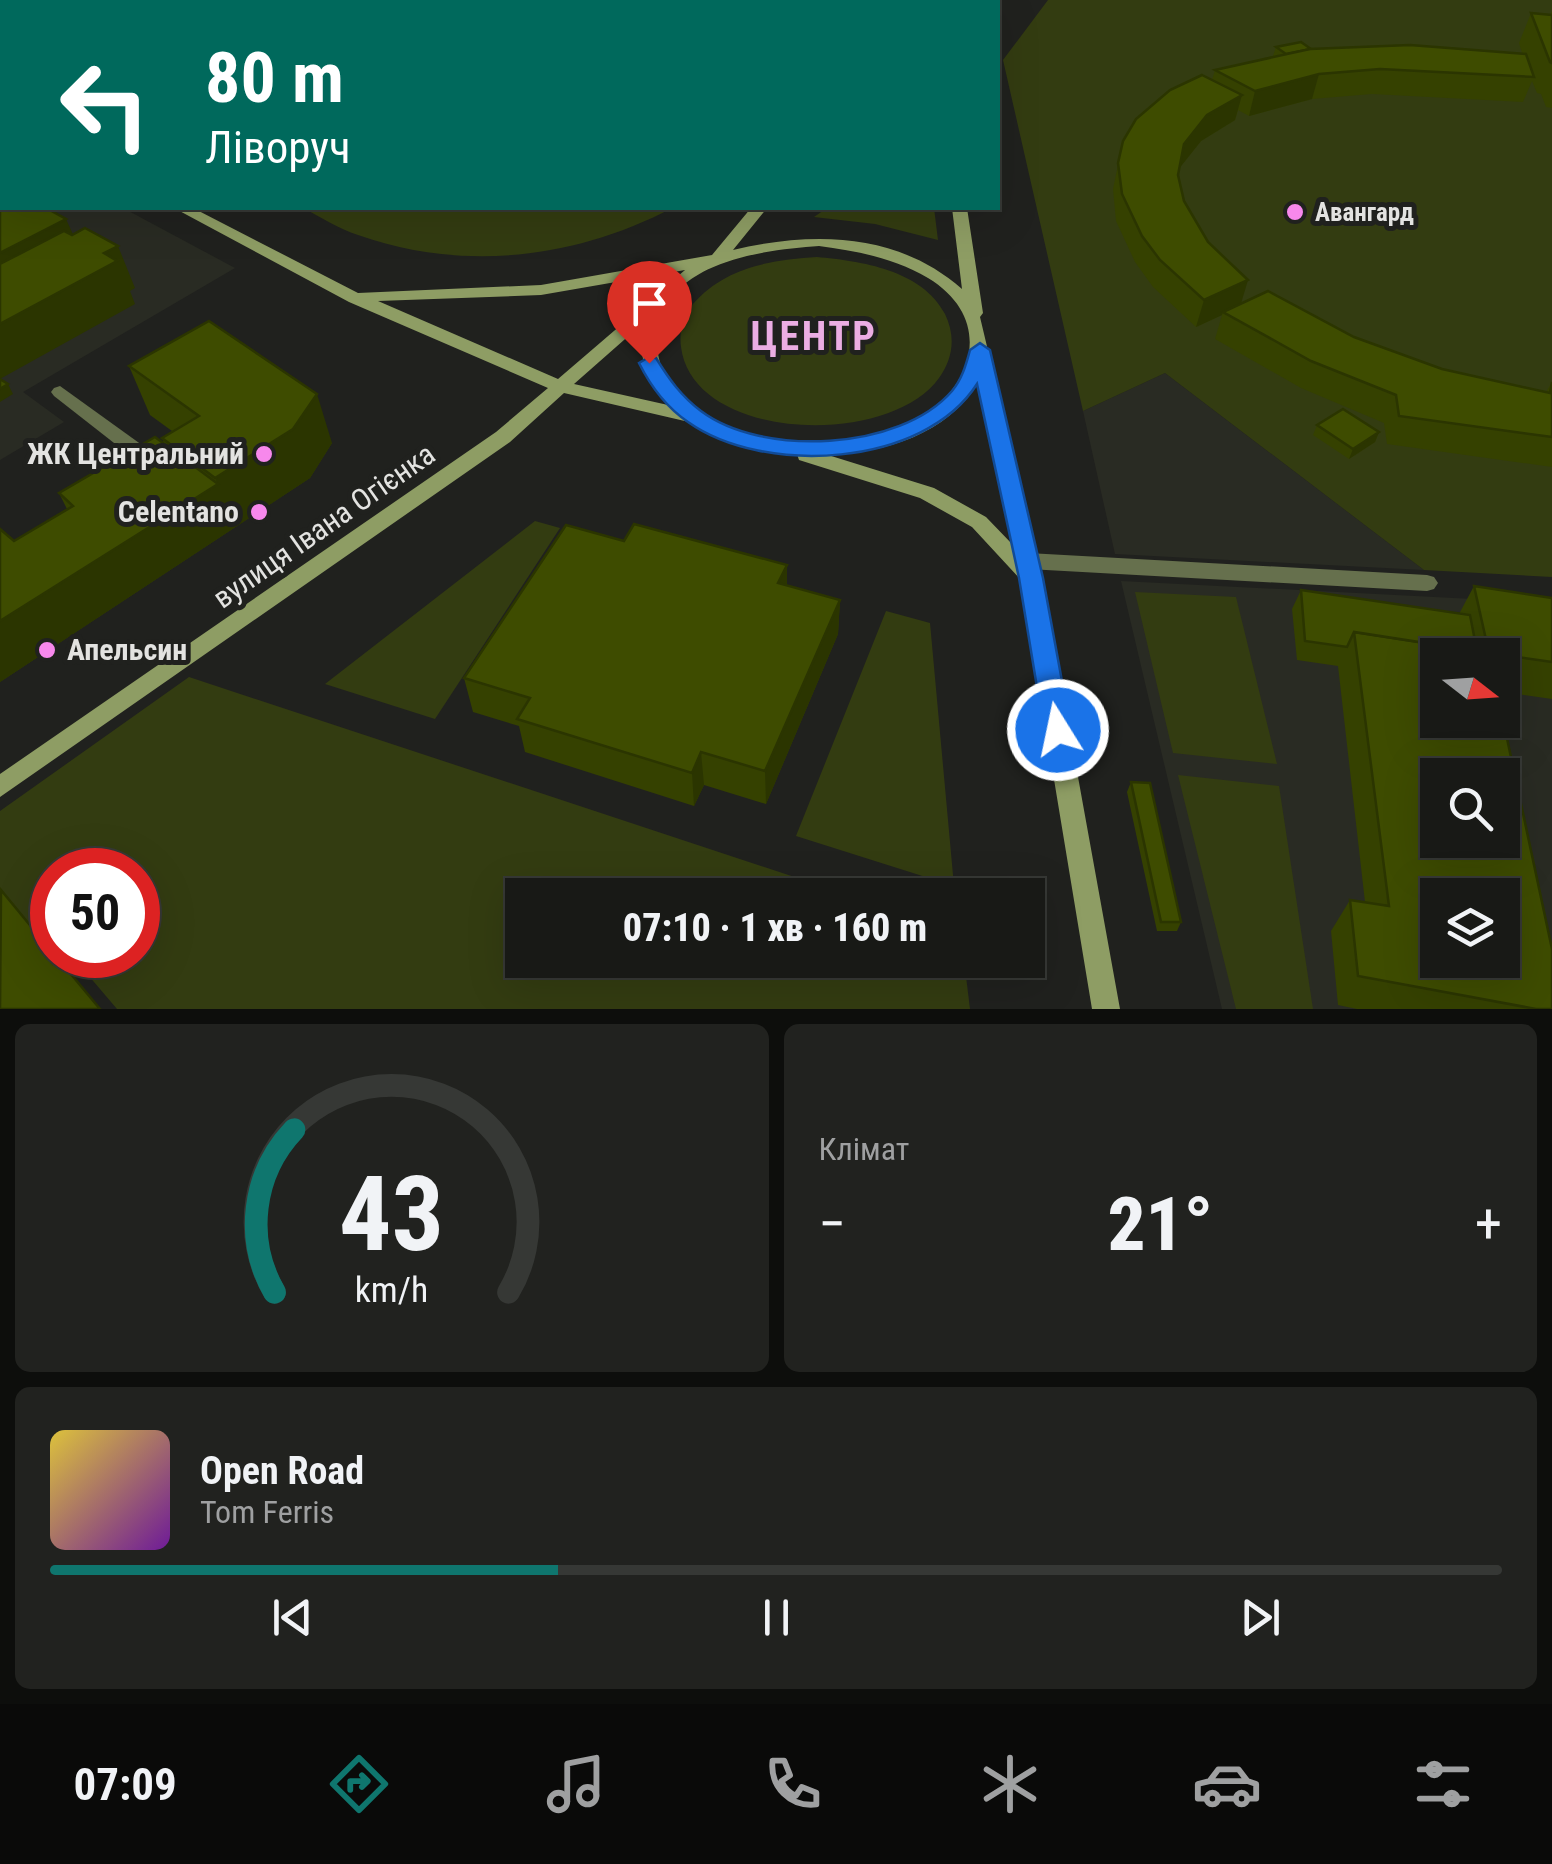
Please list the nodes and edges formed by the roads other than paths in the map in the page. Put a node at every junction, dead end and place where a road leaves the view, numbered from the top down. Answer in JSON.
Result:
{"nodes":[{"id":1,"x":186,"y":210,"type":"edge"},
{"id":2,"x":757,"y":210,"type":"edge"},
{"id":3,"x":960,"y":210,"type":"edge"},
{"id":4,"x":717,"y":259,"type":"junction"},
{"id":5,"x":666,"y":294,"type":"junction"},
{"id":6,"x":355,"y":298,"type":"junction"},
{"id":7,"x":976,"y":325,"type":"junction"},
{"id":8,"x":980,"y":350,"type":"junction"},
{"id":9,"x":562,"y":387,"type":"junction"},
{"id":10,"x":60,"y":392,"type":"dead end"},
{"id":11,"x":694,"y":416,"type":"junction"},
{"id":12,"x":778,"y":446,"type":"junction"},
{"id":13,"x":137,"y":472,"type":"edge"},
{"id":14,"x":1029,"y":569,"type":"junction"},
{"id":15,"x":1428,"y":584,"type":"dead end"},
{"id":16,"x":0,"y":787,"type":"edge"},
{"id":17,"x":1106,"y":1009,"type":"edge"}],
"edges":[{"from":1,"to":6,"type":"main road"},
{"from":2,"to":4,"type":"main road"},
{"from":3,"to":7,"type":"main road"},
{"from":4,"to":5,"type":"main road"},
{"from":4,"to":6,"type":"main road"},
{"from":4,"to":7,"type":"main road"},
{"from":5,"to":9,"type":"main road","name":"вулиця Івана Огієнка"},
{"from":5,"to":11,"type":"main road"},
{"from":6,"to":9,"type":"main road"},
{"from":7,"to":8,"type":"main road"},
{"from":8,"to":12,"type":"main road"},
{"from":8,"to":14,"type":"main road"},
{"from":9,"to":11,"type":"main road"},
{"from":9,"to":16,"type":"main road","name":"вулиця Івана Огієнка"},
{"from":10,"to":13,"type":"lane"},
{"from":11,"to":12,"type":"main road"},
{"from":12,"to":14,"type":"main road"},
{"from":14,"to":15,"type":"lane"},
{"from":14,"to":17,"type":"main road"}]}
